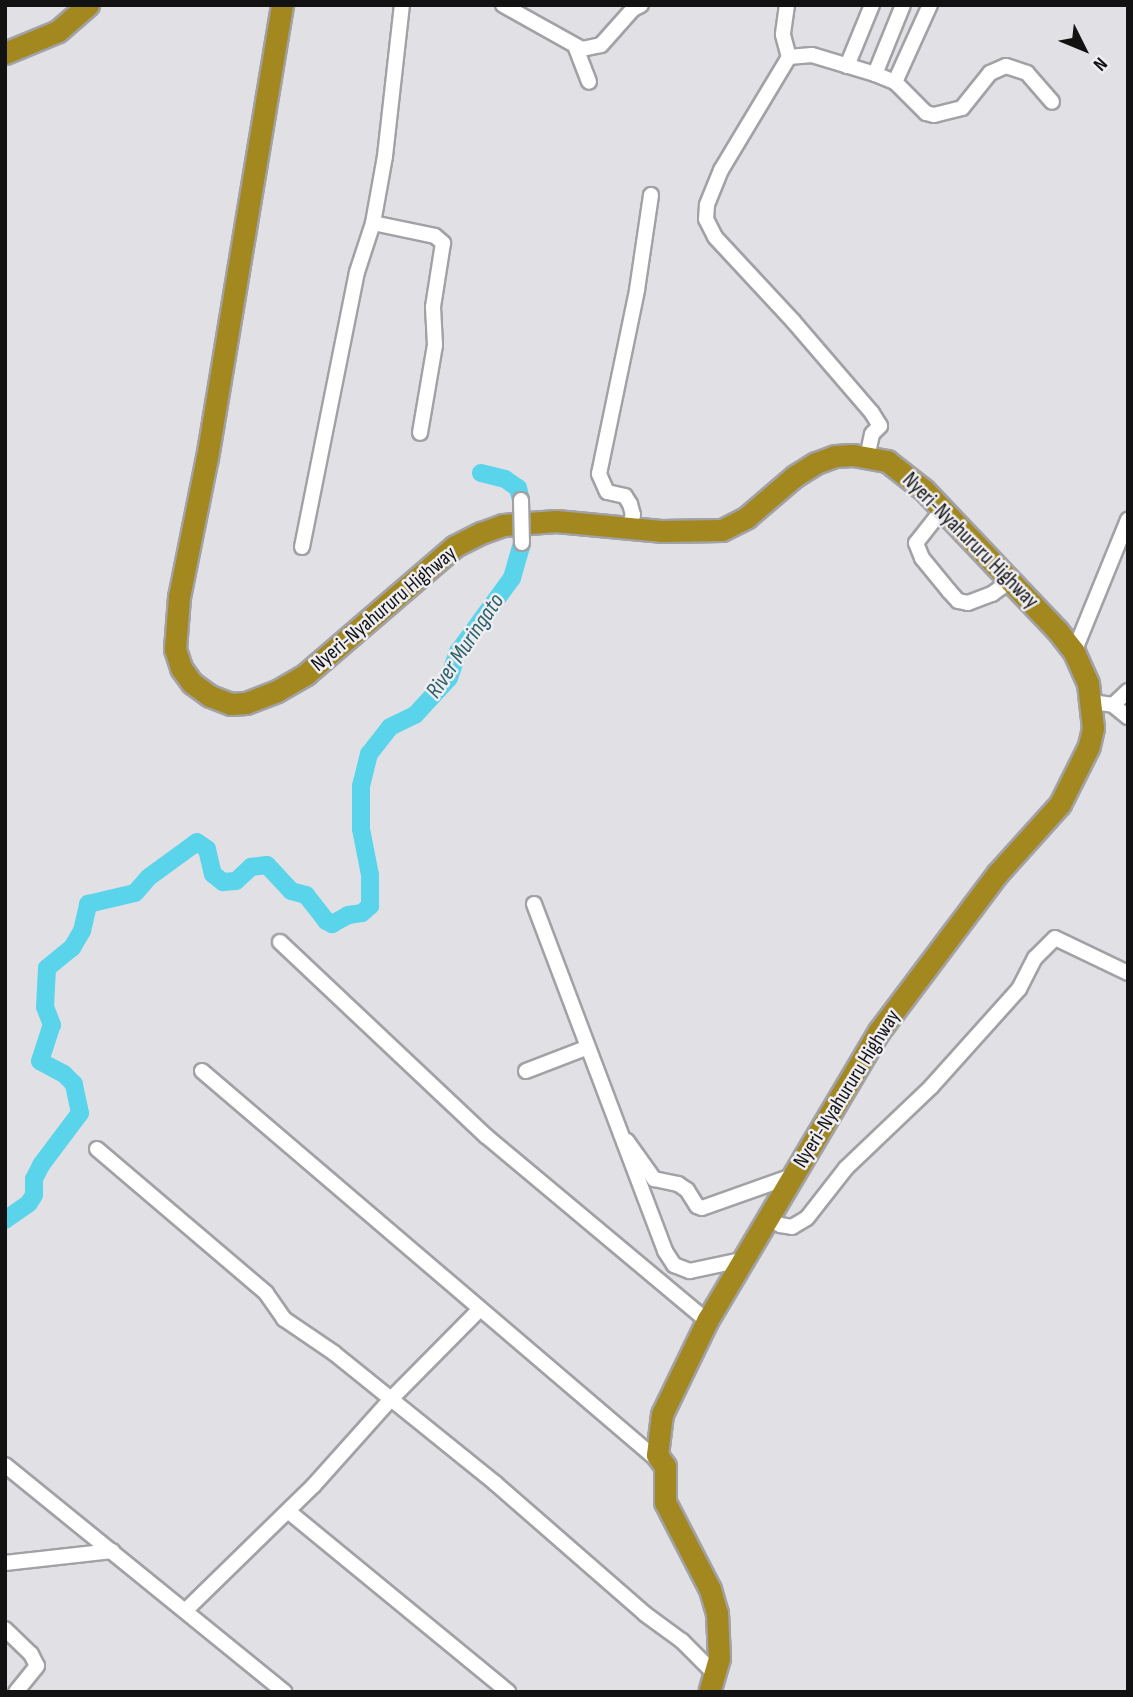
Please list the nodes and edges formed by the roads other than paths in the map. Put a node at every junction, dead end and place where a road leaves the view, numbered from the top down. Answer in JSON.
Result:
{"nodes":[{"id":1,"x":88,"y":5,"type":"edge"},
{"id":2,"x":282,"y":5,"type":"edge"},
{"id":3,"x":402,"y":5,"type":"edge"},
{"id":4,"x":503,"y":5,"type":"edge"},
{"id":5,"x":641,"y":5,"type":"edge"},
{"id":6,"x":787,"y":5,"type":"edge"},
{"id":7,"x":872,"y":5,"type":"edge"},
{"id":8,"x":903,"y":5,"type":"edge"},
{"id":9,"x":930,"y":5,"type":"edge"},
{"id":10,"x":576,"y":48,"type":"junction"},
{"id":11,"x":5,"y":53,"type":"edge"},
{"id":12,"x":789,"y":57,"type":"junction"},
{"id":13,"x":847,"y":65,"type":"junction"},
{"id":14,"x":875,"y":74,"type":"junction"},
{"id":15,"x":589,"y":82,"type":"dead end"},
{"id":16,"x":895,"y":82,"type":"junction"},
{"id":17,"x":1052,"y":102,"type":"dead end"},
{"id":18,"x":651,"y":195,"type":"dead end"},
{"id":19,"x":373,"y":223,"type":"junction"},
{"id":20,"x":420,"y":433,"type":"dead end"},
{"id":21,"x":867,"y":457,"type":"junction"},
{"id":22,"x":521,"y":500,"type":"dead end"},
{"id":23,"x":942,"y":510,"type":"junction"},
{"id":24,"x":1128,"y":520,"type":"edge"},
{"id":25,"x":629,"y":527,"type":"junction"},
{"id":26,"x":522,"y":543,"type":"dead end"},
{"id":27,"x":302,"y":547,"type":"dead end"},
{"id":28,"x":1011,"y":580,"type":"junction"},
{"id":29,"x":1074,"y":652,"type":"junction"},
{"id":30,"x":1128,"y":691,"type":"edge"},
{"id":31,"x":1103,"y":703,"type":"junction"},
{"id":32,"x":1128,"y":717,"type":"edge"},
{"id":33,"x":534,"y":904,"type":"dead end"},
{"id":34,"x":280,"y":942,"type":"dead end"},
{"id":35,"x":1128,"y":973,"type":"edge"},
{"id":36,"x":586,"y":1048,"type":"junction"},
{"id":37,"x":202,"y":1071,"type":"dead end"},
{"id":38,"x":526,"y":1071,"type":"dead end"},
{"id":39,"x":612,"y":1118,"type":"junction"},
{"id":40,"x":97,"y":1149,"type":"dead end"},
{"id":41,"x":794,"y":1175,"type":"junction"},
{"id":42,"x":769,"y":1218,"type":"junction"},
{"id":43,"x":746,"y":1259,"type":"junction"},
{"id":44,"x":479,"y":1310,"type":"junction"},
{"id":45,"x":707,"y":1321,"type":"junction"},
{"id":46,"x":389,"y":1401,"type":"junction"},
{"id":47,"x":5,"y":1465,"type":"edge"},
{"id":48,"x":665,"y":1466,"type":"junction"},
{"id":49,"x":288,"y":1511,"type":"junction"},
{"id":50,"x":112,"y":1551,"type":"junction"},
{"id":51,"x":5,"y":1563,"type":"edge"},
{"id":52,"x":186,"y":1610,"type":"junction"},
{"id":53,"x":5,"y":1629,"type":"edge"},
{"id":54,"x":712,"y":1683,"type":"edge"},
{"id":55,"x":16,"y":1692,"type":"edge"},
{"id":56,"x":284,"y":1692,"type":"edge"},
{"id":57,"x":508,"y":1692,"type":"edge"}],
"edges":[{"from":1,"to":11,"type":"highway"},
{"from":2,"to":25,"type":"highway","name":"Nyeri-Nyahururu Highway"},
{"from":3,"to":19,"type":"street"},
{"from":4,"to":10,"type":"street"},
{"from":5,"to":10,"type":"street"},
{"from":6,"to":12,"type":"street"},
{"from":7,"to":13,"type":"street"},
{"from":8,"to":14,"type":"street"},
{"from":9,"to":16,"type":"street"},
{"from":10,"to":15,"type":"street"},
{"from":12,"to":13,"type":"street"},
{"from":12,"to":21,"type":"street"},
{"from":13,"to":14,"type":"street"},
{"from":14,"to":16,"type":"street"},
{"from":16,"to":17,"type":"street"},
{"from":18,"to":25,"type":"street"},
{"from":19,"to":20,"type":"street"},
{"from":19,"to":27,"type":"street"},
{"from":21,"to":23,"type":"highway","name":"Nyeri-Nyahururu Highway"},
{"from":21,"to":25,"type":"highway","name":"Nyeri-Nyahururu Highway"},
{"from":22,"to":26,"type":"street","bridge":true},
{"from":23,"to":28,"type":"highway","name":"Nyeri-Nyahururu Highway"},
{"from":23,"to":28,"type":"street"},
{"from":24,"to":29,"type":"street"},
{"from":28,"to":29,"type":"highway","name":"Nyeri-Nyahururu Highway"},
{"from":29,"to":31,"type":"highway","name":"Nyeri-Nyahururu Highway"},
{"from":30,"to":31,"type":"street"},
{"from":31,"to":32,"type":"street"},
{"from":31,"to":41,"type":"highway","name":"Nyeri-Nyahururu Highway"},
{"from":33,"to":36,"type":"street"},
{"from":34,"to":45,"type":"street"},
{"from":35,"to":42,"type":"street"},
{"from":36,"to":38,"type":"street"},
{"from":36,"to":39,"type":"street"},
{"from":37,"to":44,"type":"street"},
{"from":39,"to":41,"type":"street"},
{"from":39,"to":43,"type":"street"},
{"from":40,"to":46,"type":"street"},
{"from":41,"to":42,"type":"highway","name":"Nyeri-Nyahururu Highway"},
{"from":42,"to":43,"type":"highway","name":"Nyeri-Nyahururu Highway"},
{"from":43,"to":45,"type":"highway","name":"Nyeri-Nyahururu Highway"},
{"from":44,"to":46,"type":"street"},
{"from":44,"to":48,"type":"street"},
{"from":45,"to":48,"type":"highway","name":"Nyeri-Nyahururu Highway"},
{"from":46,"to":49,"type":"street"},
{"from":46,"to":54,"type":"street"},
{"from":47,"to":50,"type":"street"},
{"from":48,"to":54,"type":"highway","name":"Nyeri-Nyahururu Highway"},
{"from":49,"to":52,"type":"street"},
{"from":49,"to":57,"type":"street"},
{"from":50,"to":51,"type":"street"},
{"from":50,"to":52,"type":"street"},
{"from":52,"to":56,"type":"street"},
{"from":53,"to":55,"type":"street"}]}
